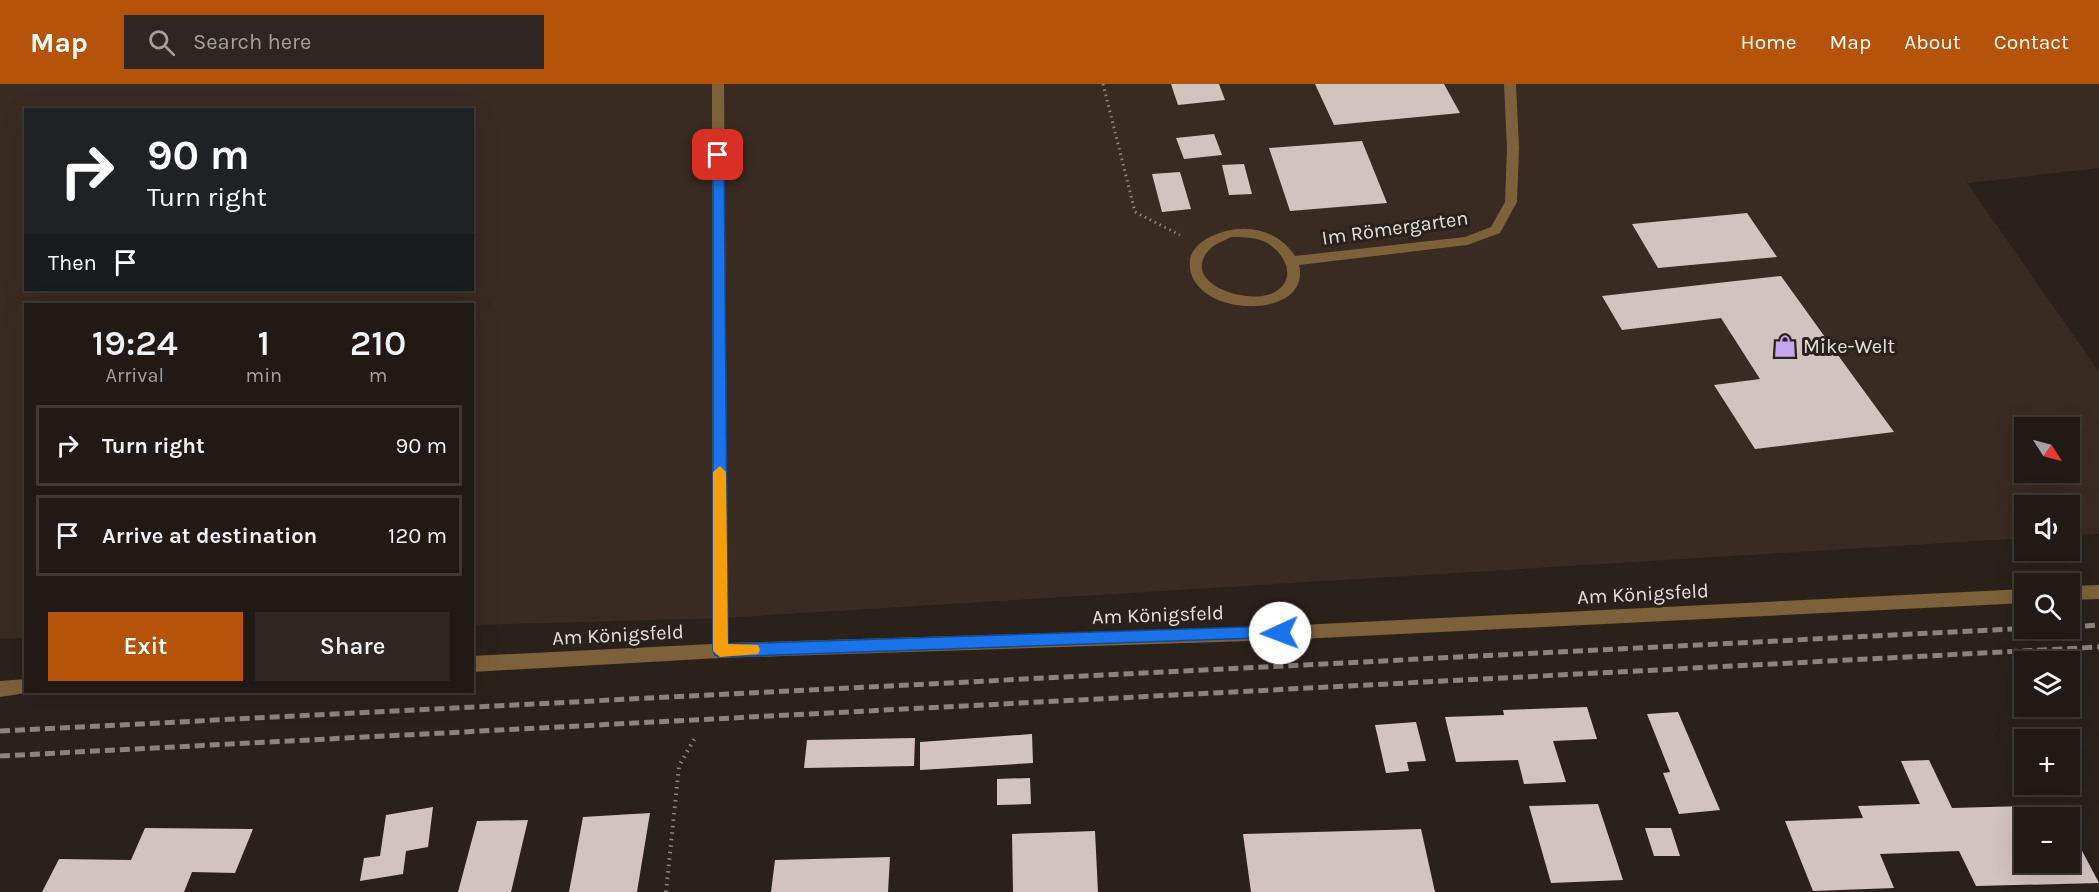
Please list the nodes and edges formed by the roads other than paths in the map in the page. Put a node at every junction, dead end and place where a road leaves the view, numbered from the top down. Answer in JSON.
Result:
{"nodes":[{"id":1,"x":718,"y":84,"type":"edge"},
{"id":2,"x":1510,"y":84,"type":"edge"},
{"id":3,"x":1293,"y":261,"type":"junction"},
{"id":4,"x":2099,"y":592,"type":"edge"},
{"id":5,"x":2080,"y":593,"type":"edge"},
{"id":6,"x":2014,"y":597,"type":"edge"},
{"id":7,"x":720,"y":651,"type":"junction"},
{"id":8,"x":474,"y":664,"type":"edge"},
{"id":9,"x":24,"y":687,"type":"edge"},
{"id":10,"x":0,"y":689,"type":"edge"}],
"edges":[{"from":1,"to":7,"type":"lane"},
{"from":2,"to":3,"type":"lane","name":"Im Römergarten"},
{"from":3,"to":3,"type":"lane"},
{"from":4,"to":5,"type":"lane"},
{"from":6,"to":7,"type":"lane","name":"Am Königsfeld"},
{"from":7,"to":8,"type":"lane","name":"Am Königsfeld"},
{"from":9,"to":10,"type":"lane"}]}
